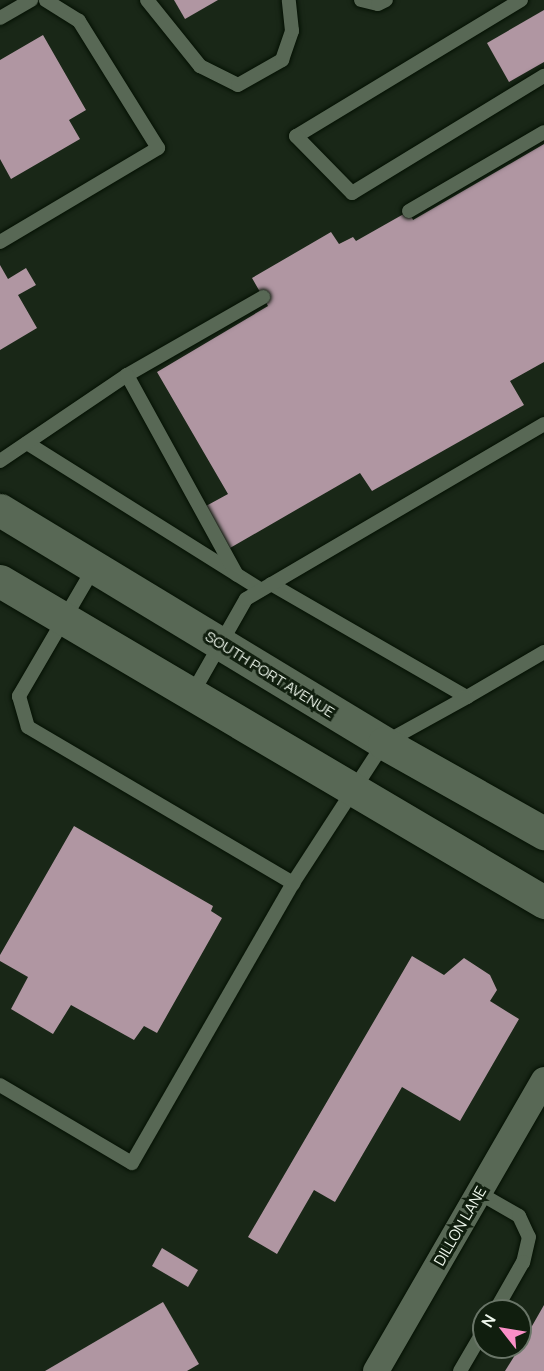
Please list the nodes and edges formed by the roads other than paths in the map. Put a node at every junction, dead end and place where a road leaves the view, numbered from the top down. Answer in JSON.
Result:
{"nodes":[{"id":1,"x":31,"y":0,"type":"edge"},
{"id":2,"x":46,"y":0,"type":"edge"},
{"id":3,"x":147,"y":0,"type":"edge"},
{"id":4,"x":289,"y":0,"type":"edge"},
{"id":5,"x":361,"y":0,"type":"edge"},
{"id":6,"x":386,"y":0,"type":"edge"},
{"id":7,"x":521,"y":0,"type":"edge"},
{"id":8,"x":0,"y":18,"type":"edge"},
{"id":9,"x":544,"y":76,"type":"edge"},
{"id":10,"x":544,"y":132,"type":"edge"},
{"id":11,"x":409,"y":211,"type":"dead end"},
{"id":12,"x":0,"y":242,"type":"edge"},
{"id":13,"x":263,"y":297,"type":"dead end"},
{"id":14,"x":127,"y":375,"type":"junction"},
{"id":15,"x":544,"y":424,"type":"edge"},
{"id":16,"x":27,"y":443,"type":"junction"},
{"id":17,"x":0,"y":461,"type":"edge"},
{"id":18,"x":0,"y":510,"type":"edge"},
{"id":19,"x":96,"y":564,"type":"junction"},
{"id":20,"x":237,"y":575,"type":"junction"},
{"id":21,"x":0,"y":581,"type":"edge"},
{"id":22,"x":266,"y":587,"type":"junction"},
{"id":23,"x":64,"y":618,"type":"junction"},
{"id":24,"x":220,"y":643,"type":"junction"},
{"id":25,"x":544,"y":652,"type":"edge"},
{"id":26,"x":192,"y":694,"type":"junction"},
{"id":27,"x":467,"y":697,"type":"junction"},
{"id":28,"x":384,"y":743,"type":"junction"},
{"id":29,"x":355,"y":789,"type":"junction"},
{"id":30,"x":544,"y":832,"type":"edge"},
{"id":31,"x":293,"y":883,"type":"junction"},
{"id":32,"x":544,"y":902,"type":"edge"},
{"id":33,"x":544,"y":1080,"type":"edge"},
{"id":34,"x":0,"y":1084,"type":"edge"},
{"id":35,"x":479,"y":1192,"type":"junction"},
{"id":36,"x":502,"y":1299,"type":"edge"},
{"id":37,"x":472,"y":1350,"type":"edge"},
{"id":38,"x":376,"y":1371,"type":"edge"},
{"id":39,"x":460,"y":1371,"type":"edge"}],
"edges":[{"from":1,"to":8,"type":"lane"},
{"from":2,"to":12,"type":"lane"},
{"from":3,"to":4,"type":"lane"},
{"from":5,"to":6,"type":"lane"},
{"from":7,"to":9,"type":"lane"},
{"from":10,"to":11,"type":"lane"},
{"from":13,"to":14,"type":"lane"},
{"from":14,"to":16,"type":"lane"},
{"from":14,"to":20,"type":"lane"},
{"from":15,"to":22,"type":"lane"},
{"from":16,"to":17,"type":"lane"},
{"from":16,"to":20,"type":"lane"},
{"from":18,"to":19,"type":"main road","name":"SOUTH PORT AVENUE"},
{"from":19,"to":23,"type":"lane"},
{"from":19,"to":24,"type":"main road","name":"SOUTH PORT AVENUE"},
{"from":20,"to":22,"type":"lane"},
{"from":21,"to":23,"type":"main road"},
{"from":22,"to":24,"type":"lane"},
{"from":22,"to":27,"type":"lane"},
{"from":23,"to":26,"type":"main road"},
{"from":23,"to":31,"type":"lane"},
{"from":24,"to":26,"type":"lane"},
{"from":24,"to":28,"type":"main road","name":"SOUTH PORT AVENUE"},
{"from":25,"to":27,"type":"lane"},
{"from":26,"to":29,"type":"main road"},
{"from":27,"to":28,"type":"lane"},
{"from":28,"to":29,"type":"lane"},
{"from":28,"to":30,"type":"main road","name":"SOUTH PORT AVENUE"},
{"from":29,"to":31,"type":"lane"},
{"from":29,"to":32,"type":"main road"},
{"from":31,"to":34,"type":"lane"},
{"from":33,"to":35,"type":"street","name":"DILLON LANE"},
{"from":35,"to":36,"type":"lane"},
{"from":35,"to":38,"type":"street","name":"DILLON LANE"},
{"from":37,"to":39,"type":"lane"}]}
